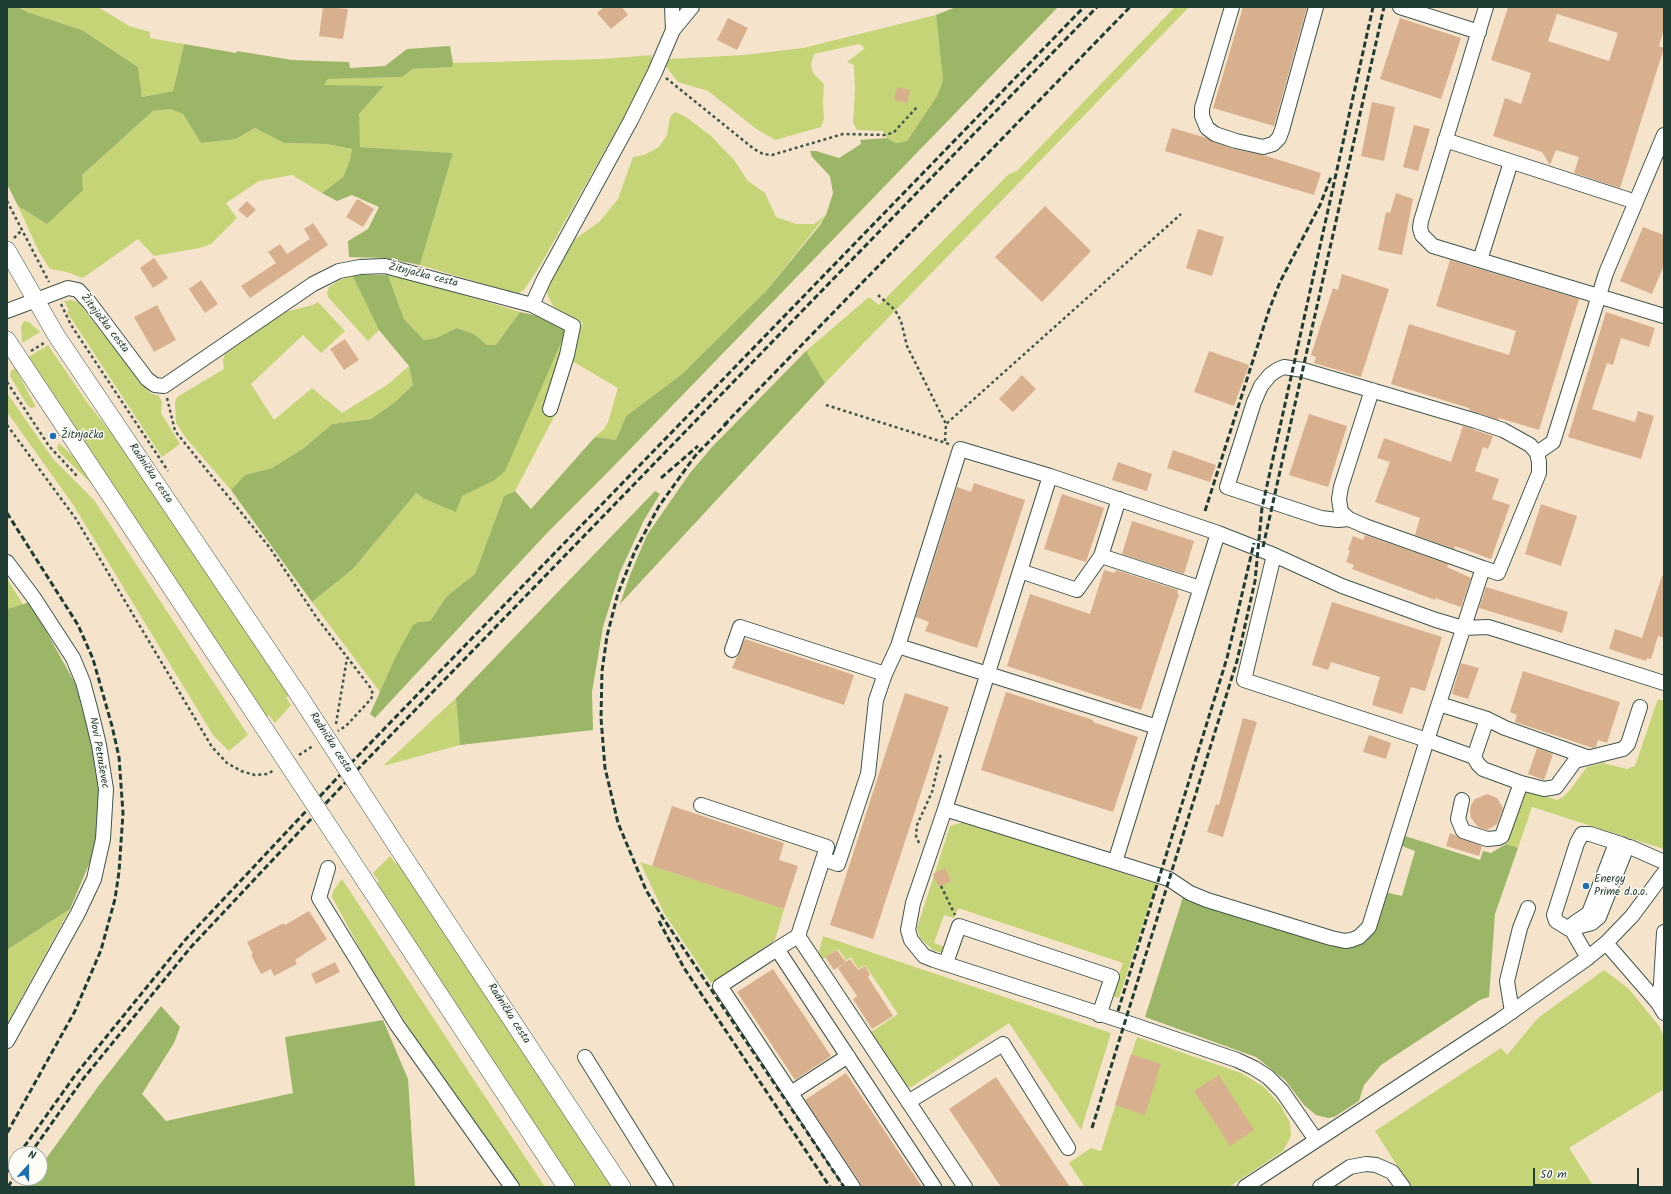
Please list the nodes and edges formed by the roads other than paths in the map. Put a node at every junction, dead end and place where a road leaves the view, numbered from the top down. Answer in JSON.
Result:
{"nodes":[{"id":1,"x":672,"y":7,"type":"edge"},
{"id":2,"x":692,"y":7,"type":"edge"},
{"id":3,"x":1232,"y":7,"type":"edge"},
{"id":4,"x":1316,"y":7,"type":"edge"},
{"id":5,"x":1400,"y":7,"type":"edge"},
{"id":6,"x":1486,"y":7,"type":"edge"},
{"id":7,"x":673,"y":30,"type":"junction"},
{"id":8,"x":1479,"y":32,"type":"junction"},
{"id":9,"x":1664,"y":135,"type":"edge"},
{"id":10,"x":1445,"y":140,"type":"junction"},
{"id":11,"x":1511,"y":162,"type":"junction"},
{"id":12,"x":1636,"y":202,"type":"junction"},
{"id":13,"x":10,"y":244,"type":"edge"},
{"id":14,"x":1480,"y":260,"type":"junction"},
{"id":15,"x":1599,"y":296,"type":"junction"},
{"id":16,"x":37,"y":300,"type":"junction"},
{"id":17,"x":532,"y":305,"type":"junction"},
{"id":18,"x":7,"y":311,"type":"edge"},
{"id":19,"x":1664,"y":316,"type":"edge"},
{"id":20,"x":7,"y":340,"type":"edge"},
{"id":21,"x":1372,"y":390,"type":"junction"},
{"id":22,"x":550,"y":409,"type":"dead end"},
{"id":23,"x":1537,"y":453,"type":"junction"},
{"id":24,"x":1050,"y":476,"type":"junction"},
{"id":25,"x":1119,"y":499,"type":"junction"},
{"id":26,"x":1349,"y":519,"type":"junction"},
{"id":27,"x":1218,"y":533,"type":"junction"},
{"id":28,"x":1274,"y":555,"type":"junction"},
{"id":29,"x":1101,"y":556,"type":"junction"},
{"id":30,"x":7,"y":562,"type":"edge"},
{"id":31,"x":1483,"y":568,"type":"junction"},
{"id":32,"x":1020,"y":571,"type":"junction"},
{"id":33,"x":1200,"y":588,"type":"junction"},
{"id":34,"x":1463,"y":628,"type":"junction"},
{"id":35,"x":898,"y":646,"type":"junction"},
{"id":36,"x":732,"y":650,"type":"dead end"},
{"id":37,"x":885,"y":674,"type":"junction"},
{"id":38,"x":988,"y":674,"type":"junction"},
{"id":39,"x":1664,"y":683,"type":"edge"},
{"id":40,"x":1439,"y":704,"type":"junction"},
{"id":41,"x":1640,"y":707,"type":"dead end"},
{"id":42,"x":1487,"y":719,"type":"junction"},
{"id":43,"x":1157,"y":727,"type":"junction"},
{"id":44,"x":1427,"y":740,"type":"junction"},
{"id":45,"x":1474,"y":757,"type":"junction"},
{"id":46,"x":1587,"y":757,"type":"junction"},
{"id":47,"x":1521,"y":783,"type":"junction"},
{"id":48,"x":1462,"y":800,"type":"dead end"},
{"id":49,"x":701,"y":805,"type":"dead end"},
{"id":50,"x":945,"y":809,"type":"junction"},
{"id":51,"x":1626,"y":846,"type":"junction"},
{"id":52,"x":823,"y":859,"type":"junction"},
{"id":53,"x":1115,"y":862,"type":"junction"},
{"id":54,"x":1664,"y":862,"type":"edge"},
{"id":55,"x":328,"y":868,"type":"dead end"},
{"id":56,"x":1664,"y":873,"type":"edge"},
{"id":57,"x":1528,"y":908,"type":"dead end"},
{"id":58,"x":1571,"y":930,"type":"junction"},
{"id":59,"x":1664,"y":932,"type":"edge"},
{"id":60,"x":798,"y":936,"type":"junction"},
{"id":61,"x":1606,"y":943,"type":"junction"},
{"id":62,"x":777,"y":949,"type":"junction"},
{"id":63,"x":1588,"y":958,"type":"junction"},
{"id":64,"x":946,"y":963,"type":"junction"},
{"id":65,"x":1661,"y":1008,"type":"edge"},
{"id":66,"x":1512,"y":1012,"type":"junction"},
{"id":67,"x":1099,"y":1015,"type":"junction"},
{"id":68,"x":7,"y":1041,"type":"edge"},
{"id":69,"x":848,"y":1056,"type":"junction"},
{"id":70,"x":585,"y":1057,"type":"dead end"},
{"id":71,"x":791,"y":1093,"type":"junction"},
{"id":72,"x":908,"y":1102,"type":"junction"},
{"id":73,"x":1316,"y":1140,"type":"junction"},
{"id":74,"x":1068,"y":1148,"type":"dead end"},
{"id":75,"x":512,"y":1187,"type":"edge"},
{"id":76,"x":566,"y":1187,"type":"edge"},
{"id":77,"x":622,"y":1187,"type":"edge"},
{"id":78,"x":666,"y":1187,"type":"edge"},
{"id":79,"x":853,"y":1187,"type":"edge"},
{"id":80,"x":934,"y":1187,"type":"edge"},
{"id":81,"x":965,"y":1187,"type":"edge"},
{"id":82,"x":1246,"y":1187,"type":"edge"},
{"id":83,"x":1320,"y":1187,"type":"edge"},
{"id":84,"x":1403,"y":1187,"type":"edge"}],
"edges":[{"from":1,"to":7,"type":"street"},
{"from":2,"to":7,"type":"street"},
{"from":3,"to":4,"type":"street"},
{"from":5,"to":8,"type":"street"},
{"from":6,"to":8,"type":"street"},
{"from":7,"to":17,"type":"street"},
{"from":8,"to":10,"type":"street"},
{"from":9,"to":12,"type":"street"},
{"from":10,"to":11,"type":"street"},
{"from":10,"to":14,"type":"street"},
{"from":11,"to":12,"type":"street"},
{"from":11,"to":14,"type":"street"},
{"from":12,"to":15,"type":"street"},
{"from":13,"to":16,"type":"main road","name":"Radnička cesta"},
{"from":14,"to":15,"type":"street"},
{"from":15,"to":19,"type":"street"},
{"from":15,"to":23,"type":"street"},
{"from":16,"to":17,"type":"street","name":"Žitnjačka cesta"},
{"from":16,"to":18,"type":"street"},
{"from":16,"to":77,"type":"main road","name":"Radnička cesta","bridge":true},
{"from":17,"to":22,"type":"street","name":"Žitnjačka cesta"},
{"from":20,"to":76,"type":"main road","bridge":true},
{"from":21,"to":23,"type":"street"},
{"from":21,"to":26,"type":"street"},
{"from":21,"to":26,"type":"street"},
{"from":23,"to":31,"type":"street"},
{"from":24,"to":25,"type":"street"},
{"from":24,"to":32,"type":"street"},
{"from":24,"to":35,"type":"street"},
{"from":25,"to":27,"type":"street"},
{"from":25,"to":29,"type":"street"},
{"from":26,"to":31,"type":"street"},
{"from":27,"to":28,"type":"street"},
{"from":27,"to":33,"type":"street"},
{"from":28,"to":34,"type":"street"},
{"from":28,"to":44,"type":"street"},
{"from":29,"to":32,"type":"street"},
{"from":29,"to":33,"type":"street"},
{"from":30,"to":68,"type":"street","name":"Novi Petruševec"},
{"from":31,"to":34,"type":"street"},
{"from":32,"to":38,"type":"street"},
{"from":33,"to":43,"type":"street"},
{"from":34,"to":39,"type":"street"},
{"from":34,"to":40,"type":"street"},
{"from":35,"to":37,"type":"street"},
{"from":35,"to":38,"type":"street"},
{"from":36,"to":37,"type":"street"},
{"from":37,"to":52,"type":"street"},
{"from":38,"to":43,"type":"street"},
{"from":38,"to":50,"type":"street"},
{"from":40,"to":42,"type":"street"},
{"from":40,"to":44,"type":"street"},
{"from":41,"to":46,"type":"street"},
{"from":42,"to":45,"type":"street"},
{"from":42,"to":46,"type":"street"},
{"from":43,"to":53,"type":"street"},
{"from":44,"to":45,"type":"street"},
{"from":44,"to":53,"type":"street"},
{"from":45,"to":47,"type":"street"},
{"from":46,"to":47,"type":"street"},
{"from":47,"to":48,"type":"street"},
{"from":49,"to":52,"type":"street"},
{"from":50,"to":53,"type":"street"},
{"from":50,"to":64,"type":"street"},
{"from":51,"to":54,"type":"street"},
{"from":51,"to":58,"type":"street"},
{"from":51,"to":58,"type":"street"},
{"from":52,"to":60,"type":"street"},
{"from":55,"to":75,"type":"street"},
{"from":56,"to":61,"type":"street"},
{"from":57,"to":66,"type":"street"},
{"from":58,"to":63,"type":"street"},
{"from":59,"to":65,"type":"street"},
{"from":60,"to":62,"type":"street"},
{"from":60,"to":72,"type":"street"},
{"from":61,"to":63,"type":"street"},
{"from":61,"to":65,"type":"street"},
{"from":62,"to":69,"type":"street"},
{"from":62,"to":71,"type":"street"},
{"from":63,"to":66,"type":"street"},
{"from":64,"to":67,"type":"street"},
{"from":64,"to":67,"type":"street"},
{"from":66,"to":73,"type":"street"},
{"from":67,"to":73,"type":"street"},
{"from":69,"to":71,"type":"street"},
{"from":69,"to":80,"type":"street"},
{"from":70,"to":78,"type":"street"},
{"from":71,"to":79,"type":"street"},
{"from":72,"to":74,"type":"street"},
{"from":72,"to":81,"type":"street"},
{"from":73,"to":82,"type":"street"},
{"from":83,"to":84,"type":"street"}]}
